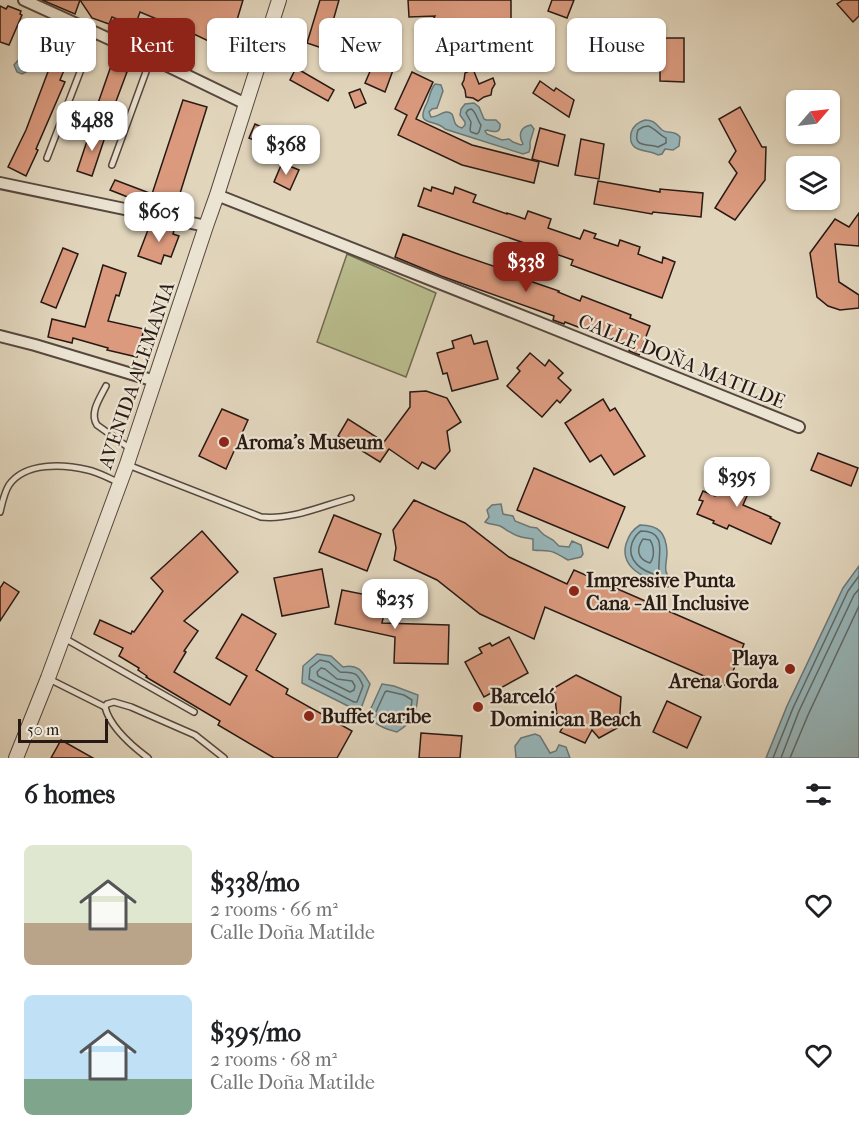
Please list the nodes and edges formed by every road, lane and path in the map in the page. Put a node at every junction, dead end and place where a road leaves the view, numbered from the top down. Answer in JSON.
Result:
{"nodes":[{"id":1,"x":24,"y":0,"type":"edge"},
{"id":2,"x":279,"y":0,"type":"edge"},
{"id":3,"x":63,"y":18,"type":"edge"},
{"id":4,"x":80,"y":72,"type":"edge"},
{"id":5,"x":146,"y":72,"type":"edge"},
{"id":6,"x":180,"y":72,"type":"edge"},
{"id":7,"x":246,"y":104,"type":"junction"},
{"id":8,"x":47,"y":158,"type":"dead end"},
{"id":9,"x":112,"y":165,"type":"dead end"},
{"id":10,"x":0,"y":183,"type":"edge"},
{"id":11,"x":217,"y":195,"type":"junction"},
{"id":12,"x":206,"y":226,"type":"junction"},
{"id":13,"x":0,"y":336,"type":"edge"},
{"id":14,"x":155,"y":381,"type":"junction"},
{"id":15,"x":106,"y":386,"type":"dead end"},
{"id":16,"x":799,"y":428,"type":"dead end"},
{"id":17,"x":132,"y":450,"type":"junction"},
{"id":18,"x":127,"y":464,"type":"junction"},
{"id":19,"x":120,"y":483,"type":"junction"},
{"id":20,"x":351,"y":498,"type":"dead end"},
{"id":21,"x":0,"y":513,"type":"edge"},
{"id":22,"x":63,"y":638,"type":"junction"},
{"id":23,"x":48,"y":678,"type":"junction"},
{"id":24,"x":105,"y":707,"type":"junction"},
{"id":25,"x":194,"y":712,"type":"dead end"},
{"id":26,"x":16,"y":758,"type":"edge"},
{"id":27,"x":148,"y":758,"type":"edge"},
{"id":28,"x":224,"y":758,"type":"edge"}],
"edges":[{"from":1,"to":3,"type":"street"},
{"from":2,"to":7,"type":"street","name":"AVENIDA ALEMANIA"},
{"from":4,"to":8,"type":"lane"},
{"from":5,"to":9,"type":"lane"},
{"from":6,"to":7,"type":"street"},
{"from":7,"to":11,"type":"street","name":"AVENIDA ALEMANIA"},
{"from":10,"to":12,"type":"street"},
{"from":11,"to":12,"type":"street","name":"AVENIDA ALEMANIA"},
{"from":11,"to":16,"type":"street","name":"CALLE DOÑA MATILDE"},
{"from":12,"to":14,"type":"street","name":"AVENIDA ALEMANIA"},
{"from":13,"to":14,"type":"street"},
{"from":14,"to":17,"type":"street","name":"AVENIDA ALEMANIA"},
{"from":15,"to":17,"type":"lane"},
{"from":17,"to":18,"type":"street","name":"AVENIDA ALEMANIA"},
{"from":18,"to":19,"type":"street","name":"AVENIDA ALEMANIA"},
{"from":18,"to":20,"type":"lane"},
{"from":19,"to":21,"type":"lane"},
{"from":19,"to":22,"type":"street","name":"AVENIDA ALEMANIA"},
{"from":22,"to":23,"type":"street","name":"AVENIDA ALEMANIA"},
{"from":22,"to":25,"type":"lane"},
{"from":23,"to":24,"type":"lane"},
{"from":23,"to":26,"type":"street","name":"AVENIDA ALEMANIA"},
{"from":24,"to":27,"type":"lane"},
{"from":24,"to":28,"type":"lane"}]}
